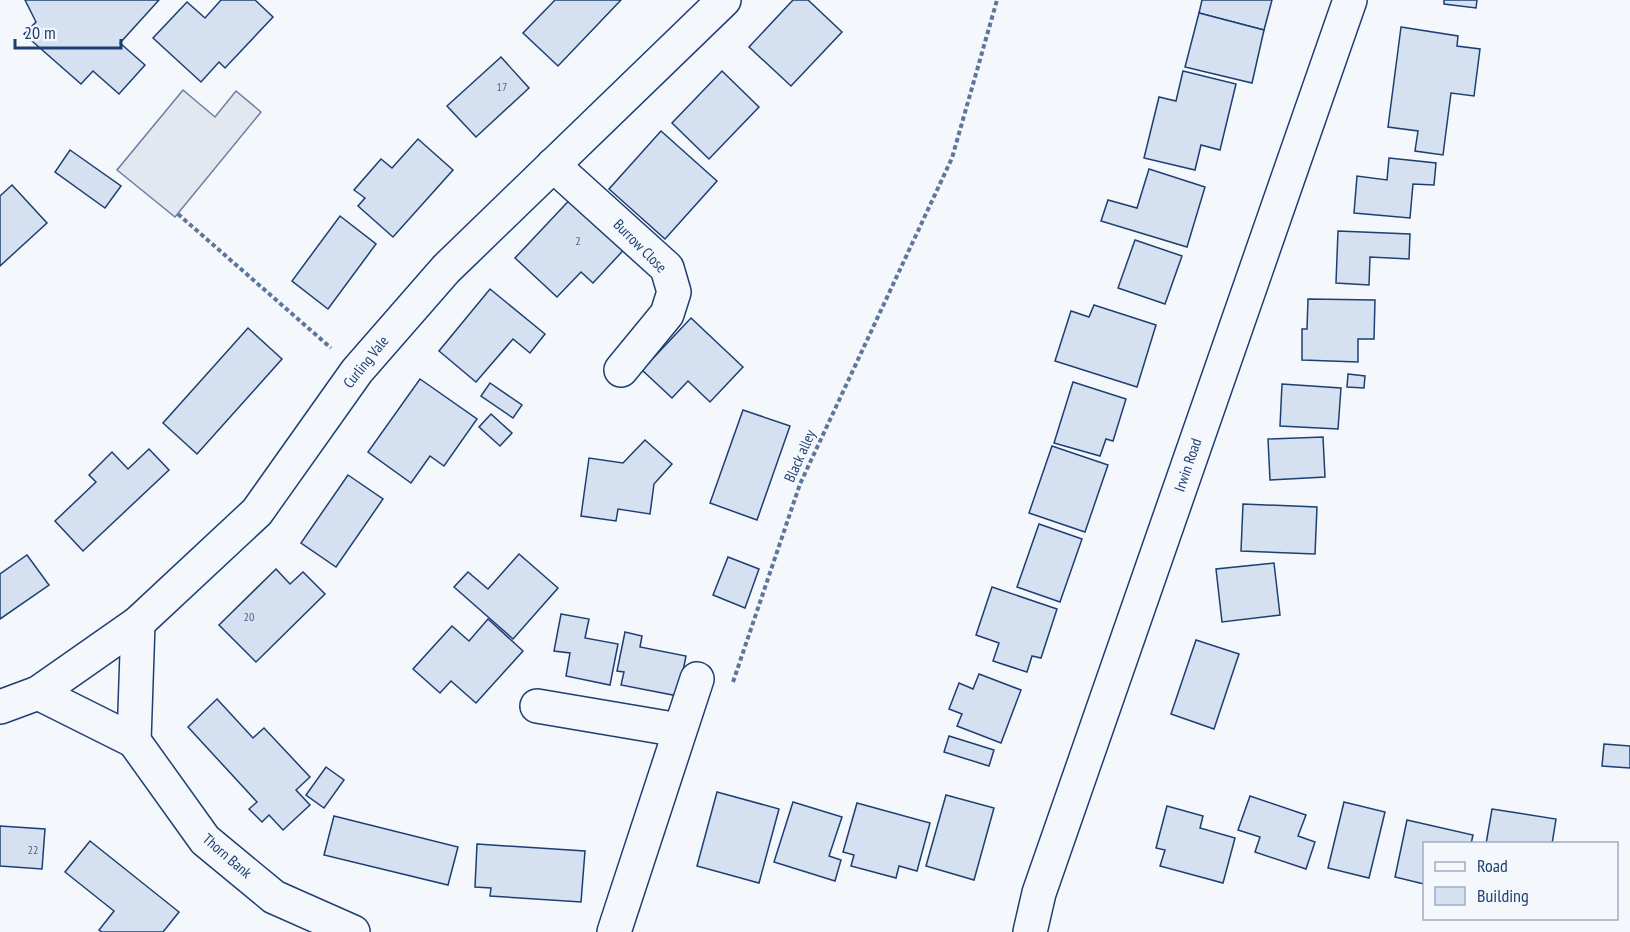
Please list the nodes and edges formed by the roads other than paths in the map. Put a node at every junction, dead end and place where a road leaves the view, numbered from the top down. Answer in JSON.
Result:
{"nodes":[{"id":1,"x":724,"y":0,"type":"edge"},
{"id":2,"x":1350,"y":0,"type":"edge"},
{"id":3,"x":553,"y":165,"type":"junction"},
{"id":4,"x":621,"y":370,"type":"dead end"},
{"id":5,"x":138,"y":623,"type":"junction"},
{"id":6,"x":697,"y":679,"type":"dead end"},
{"id":7,"x":38,"y":693,"type":"junction"},
{"id":8,"x":537,"y":706,"type":"dead end"},
{"id":9,"x":0,"y":707,"type":"edge"},
{"id":10,"x":679,"y":730,"type":"junction"},
{"id":11,"x":134,"y":741,"type":"junction"},
{"id":12,"x":353,"y":932,"type":"edge"},
{"id":13,"x":615,"y":932,"type":"edge"},
{"id":14,"x":1030,"y":932,"type":"edge"}],
"edges":[{"from":1,"to":3,"type":"street","name":"Curling Vale"},
{"from":2,"to":14,"type":"street","name":"Irwin Road"},
{"from":3,"to":4,"type":"street","name":"Burrow Close"},
{"from":3,"to":5,"type":"street","name":"Curling Vale"},
{"from":5,"to":7,"type":"street","name":"Curling Vale"},
{"from":5,"to":11,"type":"street"},
{"from":6,"to":10,"type":"street"},
{"from":7,"to":9,"type":"street","name":"Curling Vale"},
{"from":7,"to":11,"type":"street","name":"Thorn Bank"},
{"from":8,"to":10,"type":"street"},
{"from":10,"to":13,"type":"street"},
{"from":11,"to":12,"type":"street","name":"Thorn Bank"}]}
